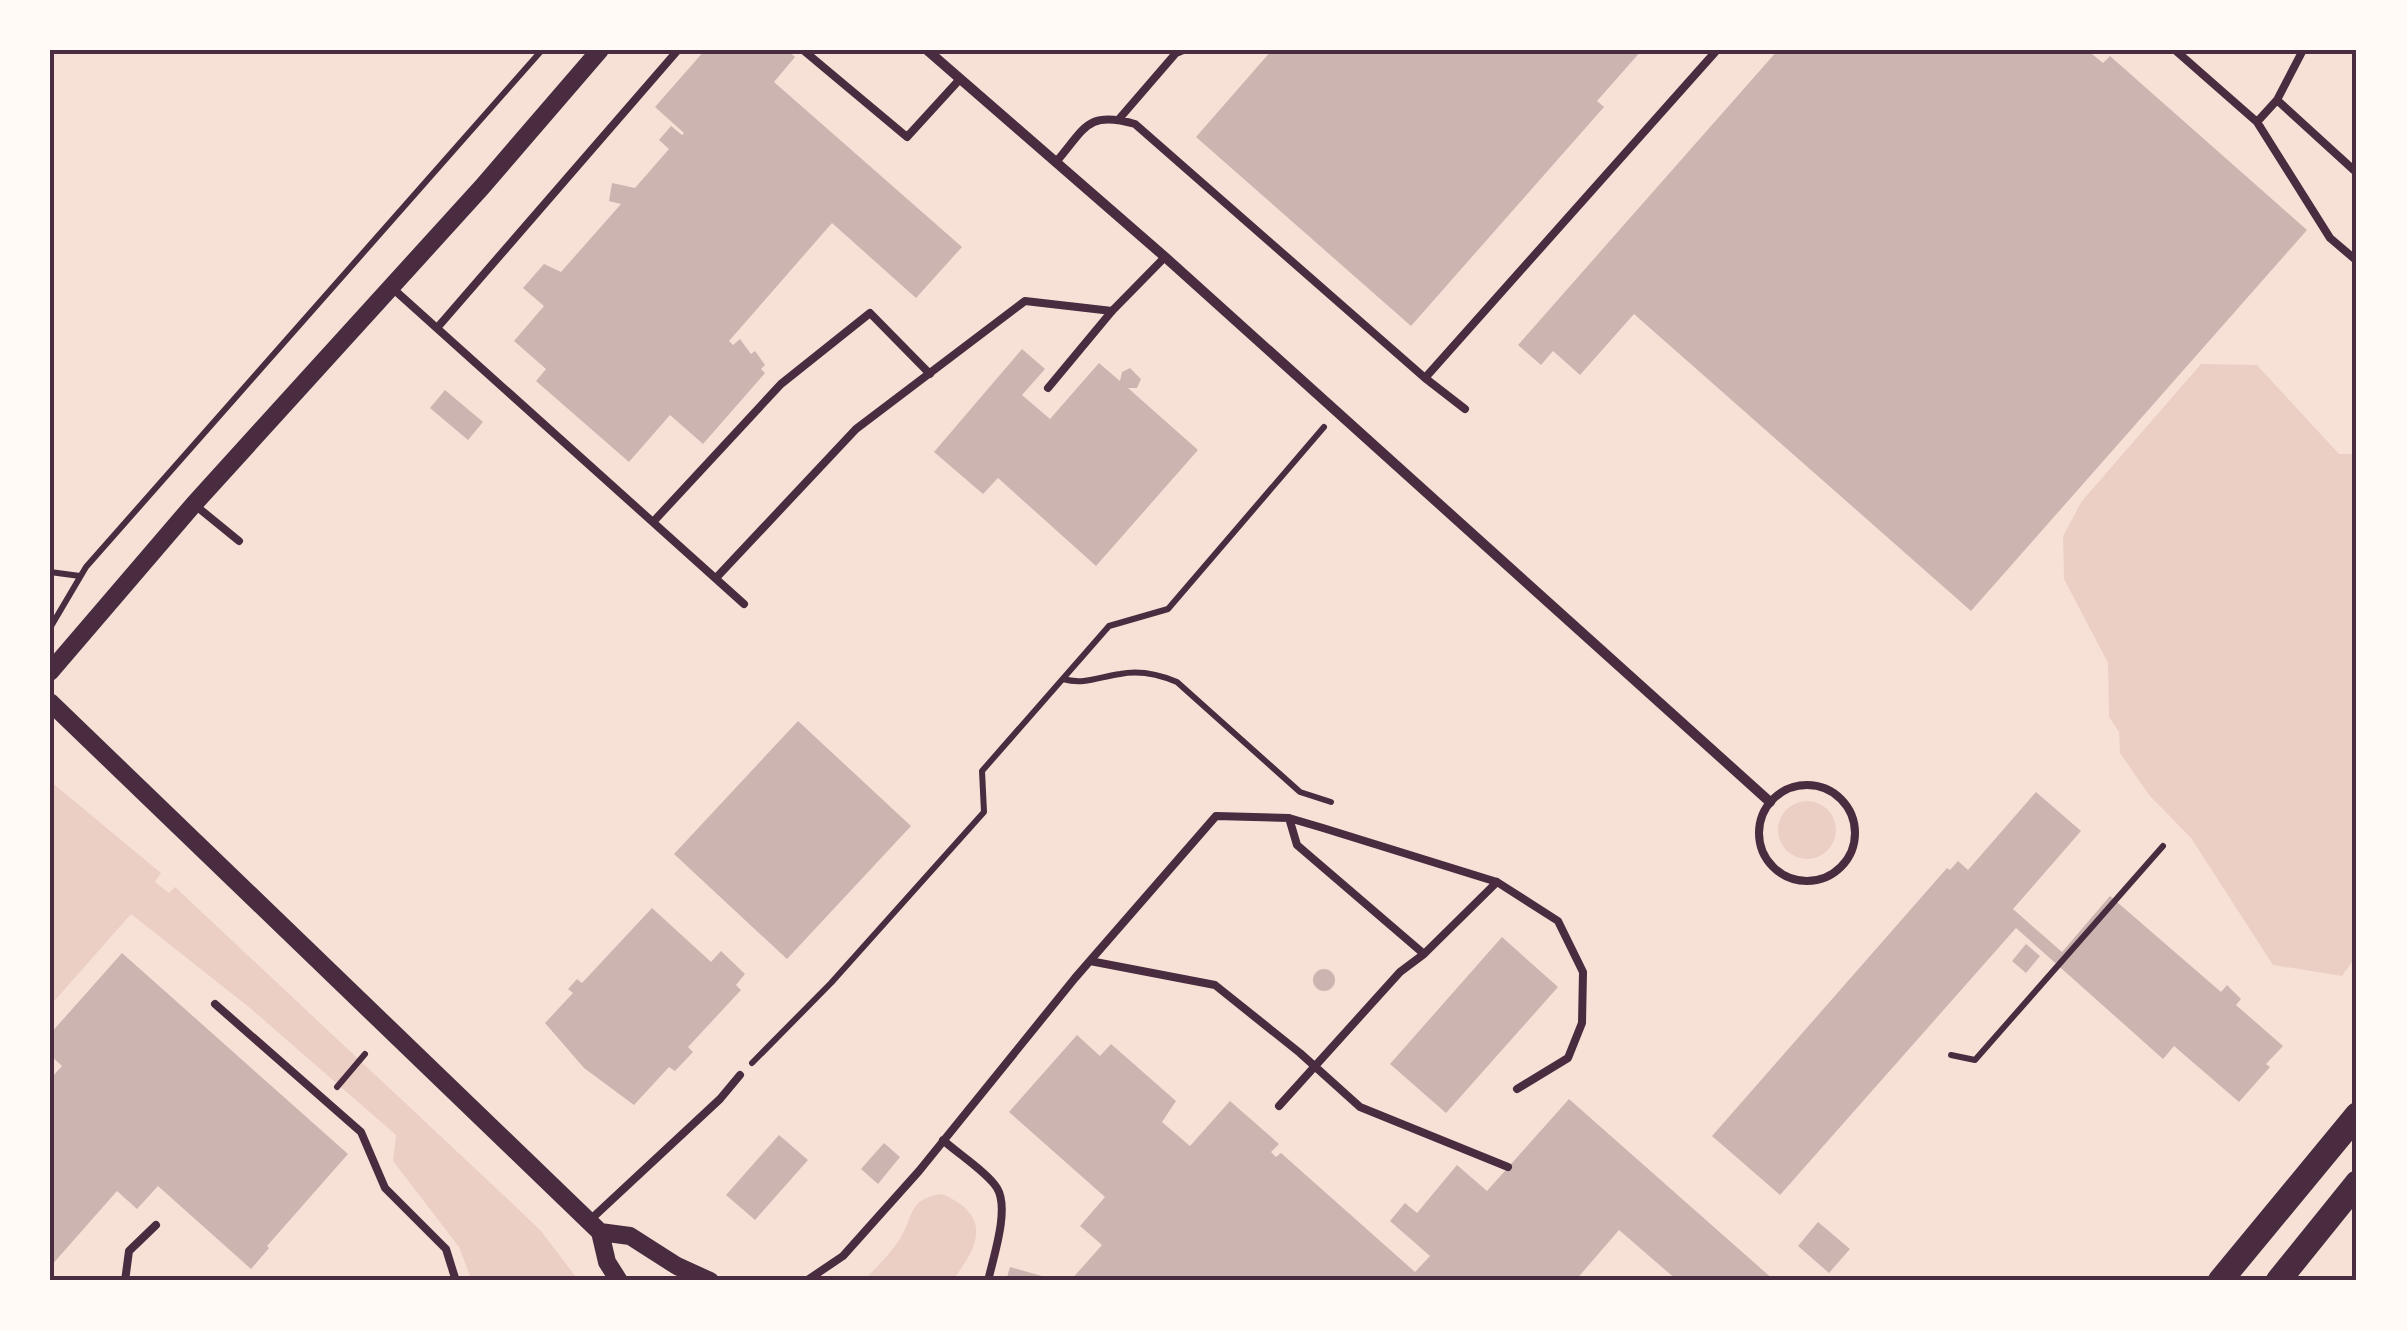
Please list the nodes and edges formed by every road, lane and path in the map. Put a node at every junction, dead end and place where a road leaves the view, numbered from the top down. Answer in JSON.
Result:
{"nodes":[{"id":1,"x":542,"y":50,"type":"edge"},
{"id":2,"x":600,"y":50,"type":"edge"},
{"id":3,"x":678,"y":50,"type":"edge"},
{"id":4,"x":802,"y":50,"type":"edge"},
{"id":5,"x":927,"y":50,"type":"edge"},
{"id":6,"x":1183,"y":50,"type":"edge"},
{"id":7,"x":1716,"y":50,"type":"edge"},
{"id":8,"x":2175,"y":50,"type":"edge"},
{"id":9,"x":2302,"y":50,"type":"edge"},
{"id":10,"x":960,"y":79,"type":"junction"},
{"id":11,"x":2277,"y":100,"type":"junction"},
{"id":12,"x":1118,"y":119,"type":"junction"},
{"id":13,"x":2257,"y":122,"type":"junction"},
{"id":14,"x":1056,"y":162,"type":"junction"},
{"id":15,"x":2357,"y":173,"type":"edge"},
{"id":16,"x":1165,"y":257,"type":"junction"},
{"id":17,"x":2357,"y":261,"type":"edge"},
{"id":18,"x":389,"y":286,"type":"junction"},
{"id":19,"x":1112,"y":310,"type":"junction"},
{"id":20,"x":437,"y":328,"type":"junction"},
{"id":21,"x":930,"y":374,"type":"junction"},
{"id":22,"x":1425,"y":378,"type":"junction"},
{"id":23,"x":1048,"y":388,"type":"dead end"},
{"id":24,"x":1465,"y":409,"type":"dead end"},
{"id":25,"x":1337,"y":412,"type":"junction"},
{"id":26,"x":194,"y":504,"type":"junction"},
{"id":27,"x":653,"y":522,"type":"junction"},
{"id":28,"x":239,"y":542,"type":"dead end"},
{"id":29,"x":50,"y":572,"type":"edge"},
{"id":30,"x":80,"y":576,"type":"junction"},
{"id":31,"x":716,"y":578,"type":"junction"},
{"id":32,"x":744,"y":604,"type":"dead end"},
{"id":33,"x":50,"y":628,"type":"edge"},
{"id":34,"x":50,"y":672,"type":"edge"},
{"id":35,"x":1063,"y":679,"type":"junction"},
{"id":36,"x":50,"y":702,"type":"edge"},
{"id":37,"x":1331,"y":802,"type":"dead end"},
{"id":38,"x":1770,"y":802,"type":"junction"},
{"id":39,"x":1290,"y":818,"type":"junction"},
{"id":40,"x":2163,"y":846,"type":"dead end"},
{"id":41,"x":1497,"y":882,"type":"junction"},
{"id":42,"x":1424,"y":954,"type":"junction"},
{"id":43,"x":1090,"y":961,"type":"junction"},
{"id":44,"x":215,"y":1004,"type":"dead end"},
{"id":45,"x":365,"y":1054,"type":"dead end"},
{"id":46,"x":1951,"y":1055,"type":"dead end"},
{"id":47,"x":740,"y":1075,"type":"joint"},
{"id":48,"x":343,"y":1081,"type":"dead end"},
{"id":49,"x":1517,"y":1089,"type":"dead end"},
{"id":50,"x":1279,"y":1106,"type":"dead end"},
{"id":51,"x":2357,"y":1115,"type":"edge"},
{"id":52,"x":943,"y":1140,"type":"junction"},
{"id":53,"x":1508,"y":1167,"type":"dead end"},
{"id":54,"x":2357,"y":1184,"type":"edge"},
{"id":55,"x":156,"y":1225,"type":"dead end"},
{"id":56,"x":594,"y":1226,"type":"junction"},
{"id":57,"x":125,"y":1281,"type":"edge"},
{"id":58,"x":456,"y":1281,"type":"edge"},
{"id":59,"x":619,"y":1281,"type":"edge"},
{"id":60,"x":710,"y":1281,"type":"edge"},
{"id":61,"x":806,"y":1281,"type":"edge"},
{"id":62,"x":988,"y":1281,"type":"edge"},
{"id":63,"x":2220,"y":1281,"type":"edge"},
{"id":64,"x":2278,"y":1281,"type":"edge"}],
"edges":[{"from":1,"to":30,"type":"path"},
{"from":2,"to":18,"type":"street"},
{"from":3,"to":20,"type":"lane"},
{"from":4,"to":10,"type":"lane"},
{"from":5,"to":10,"type":"street"},
{"from":6,"to":12,"type":"lane"},
{"from":7,"to":22,"type":"lane"},
{"from":8,"to":13,"type":"lane"},
{"from":9,"to":11,"type":"lane"},
{"from":10,"to":14,"type":"street"},
{"from":11,"to":13,"type":"lane"},
{"from":11,"to":15,"type":"lane"},
{"from":12,"to":14,"type":"lane"},
{"from":12,"to":22,"type":"lane"},
{"from":13,"to":17,"type":"lane"},
{"from":14,"to":16,"type":"street"},
{"from":16,"to":19,"type":"lane"},
{"from":16,"to":25,"type":"street"},
{"from":18,"to":20,"type":"lane"},
{"from":18,"to":26,"type":"street"},
{"from":19,"to":21,"type":"lane"},
{"from":19,"to":23,"type":"lane"},
{"from":20,"to":27,"type":"lane"},
{"from":21,"to":27,"type":"lane"},
{"from":21,"to":31,"type":"lane"},
{"from":22,"to":24,"type":"lane"},
{"from":25,"to":35,"type":"path"},
{"from":25,"to":38,"type":"street"},
{"from":26,"to":28,"type":"lane"},
{"from":26,"to":34,"type":"street"},
{"from":27,"to":31,"type":"lane"},
{"from":29,"to":30,"type":"path"},
{"from":30,"to":33,"type":"path"},
{"from":31,"to":32,"type":"lane"},
{"from":35,"to":37,"type":"path"},
{"from":35,"to":47,"type":"path"},
{"from":36,"to":56,"type":"street"},
{"from":38,"to":38,"type":"lane"},
{"from":39,"to":41,"type":"lane"},
{"from":39,"to":42,"type":"lane"},
{"from":39,"to":43,"type":"lane"},
{"from":40,"to":46,"type":"path"},
{"from":41,"to":42,"type":"lane"},
{"from":41,"to":49,"type":"lane"},
{"from":42,"to":50,"type":"lane"},
{"from":43,"to":52,"type":"lane"},
{"from":43,"to":53,"type":"lane"},
{"from":44,"to":58,"type":"lane"},
{"from":45,"to":48,"type":"path"},
{"from":47,"to":56,"type":"lane"},
{"from":51,"to":63,"type":"highway"},
{"from":52,"to":61,"type":"lane"},
{"from":52,"to":62,"type":"lane"},
{"from":54,"to":64,"type":"highway"},
{"from":55,"to":57,"type":"lane"},
{"from":56,"to":59,"type":"street"},
{"from":56,"to":60,"type":"street"}]}
